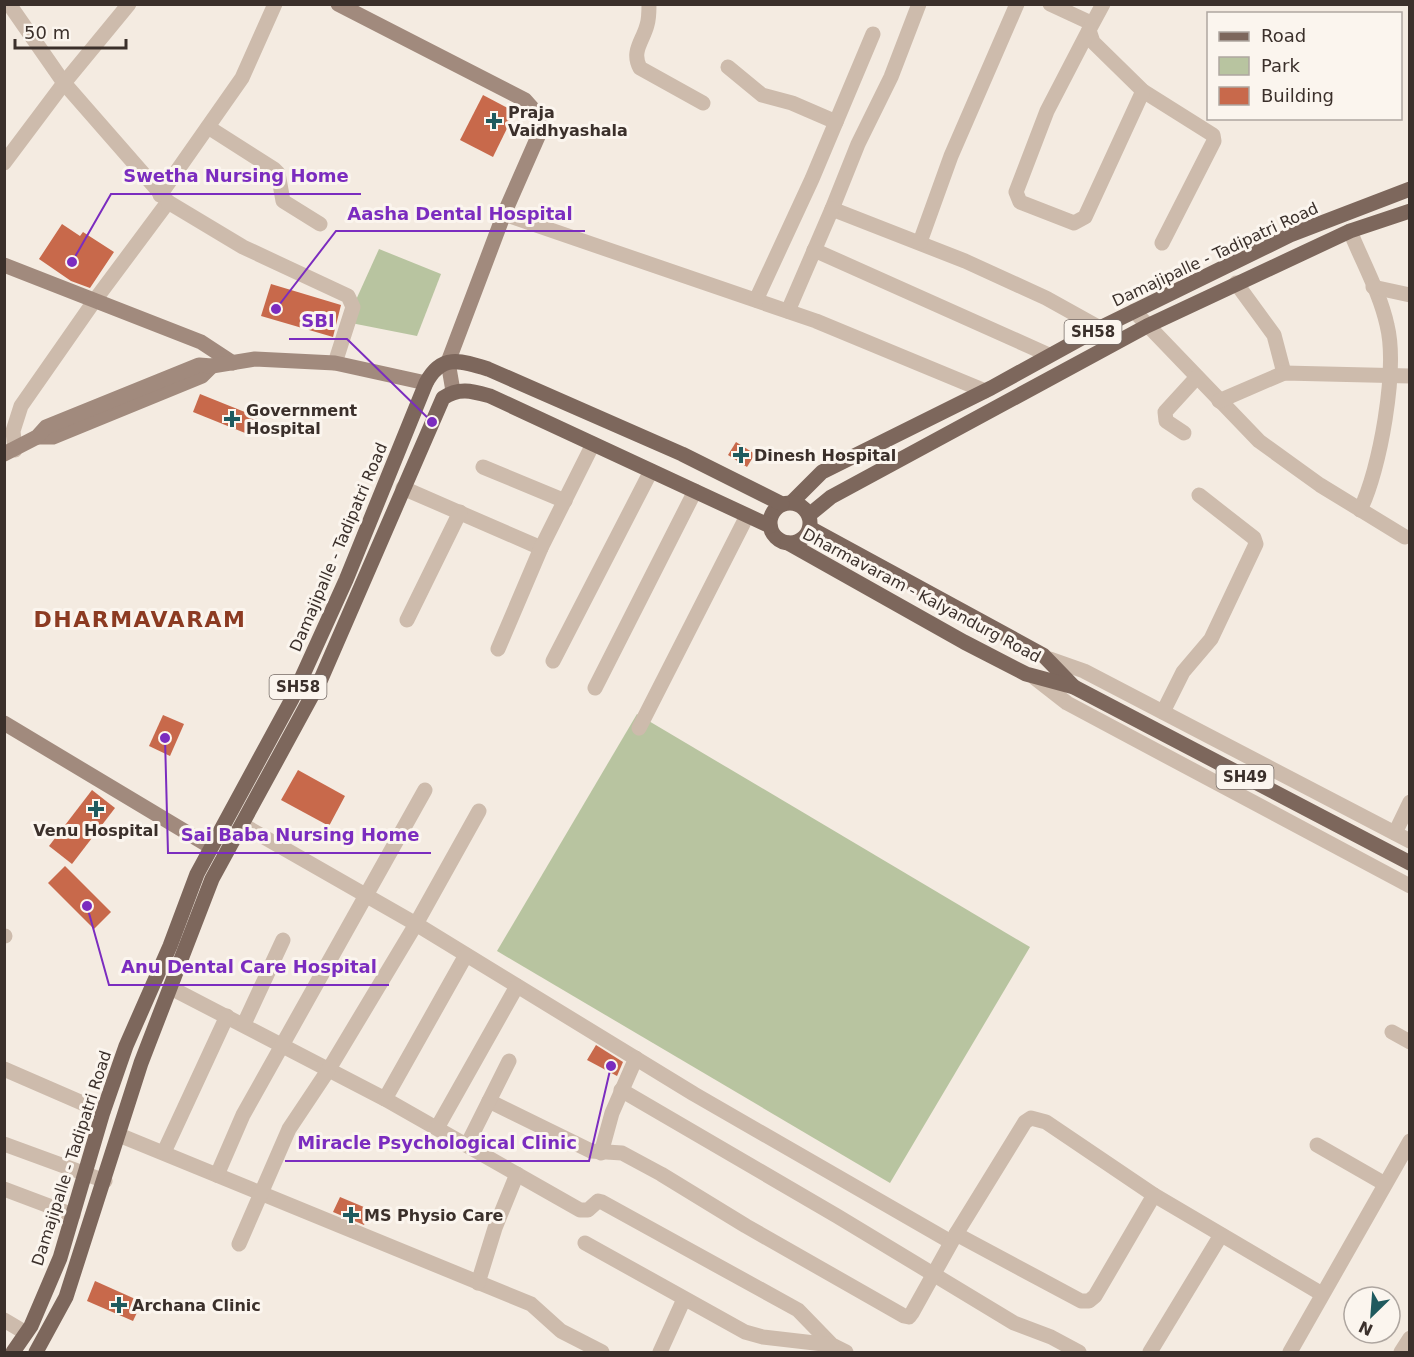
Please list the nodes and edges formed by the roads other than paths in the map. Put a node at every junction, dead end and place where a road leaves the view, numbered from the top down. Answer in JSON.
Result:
{"nodes":[{"id":1,"x":9,"y":4,"type":"edge"},
{"id":2,"x":129,"y":4,"type":"edge"},
{"id":3,"x":275,"y":4,"type":"edge"},
{"id":4,"x":338,"y":4,"type":"edge"},
{"id":5,"x":649,"y":4,"type":"edge"},
{"id":6,"x":919,"y":4,"type":"edge"},
{"id":7,"x":1017,"y":4,"type":"edge"},
{"id":8,"x":1050,"y":4,"type":"edge"},
{"id":9,"x":1103,"y":4,"type":"edge"},
{"id":10,"x":1090,"y":26,"type":"junction"},
{"id":11,"x":873,"y":34,"type":"dead end"},
{"id":12,"x":728,"y":67,"type":"dead end"},
{"id":13,"x":64,"y":83,"type":"junction"},
{"id":14,"x":1143,"y":91,"type":"junction"},
{"id":15,"x":703,"y":103,"type":"dead end"},
{"id":16,"x":836,"y":122,"type":"junction"},
{"id":17,"x":208,"y":127,"type":"junction"},
{"id":18,"x":4,"y":163,"type":"edge"},
{"id":19,"x":1410,"y":189,"type":"edge"},
{"id":20,"x":164,"y":199,"type":"junction"},
{"id":21,"x":832,"y":208,"type":"junction"},
{"id":22,"x":1410,"y":211,"type":"edge"},
{"id":23,"x":504,"y":214,"type":"junction"},
{"id":24,"x":320,"y":224,"type":"dead end"},
{"id":25,"x":1350,"y":231,"type":"junction"},
{"id":26,"x":920,"y":242,"type":"junction"},
{"id":27,"x":1162,"y":243,"type":"dead end"},
{"id":28,"x":814,"y":250,"type":"junction"},
{"id":29,"x":4,"y":265,"type":"edge"},
{"id":30,"x":1236,"y":283,"type":"junction"},
{"id":31,"x":1373,"y":287,"type":"junction"},
{"id":32,"x":1410,"y":295,"type":"edge"},
{"id":33,"x":94,"y":300,"type":"junction"},
{"id":34,"x":756,"y":300,"type":"junction"},
{"id":35,"x":1134,"y":311,"type":"junction"},
{"id":36,"x":788,"y":312,"type":"junction"},
{"id":37,"x":1148,"y":326,"type":"junction"},
{"id":38,"x":1100,"y":328,"type":"junction"},
{"id":39,"x":1049,"y":355,"type":"junction"},
{"id":40,"x":448,"y":362,"type":"junction"},
{"id":41,"x":233,"y":363,"type":"junction"},
{"id":42,"x":335,"y":363,"type":"junction"},
{"id":43,"x":1284,"y":373,"type":"junction"},
{"id":44,"x":1389,"y":374,"type":"junction"},
{"id":45,"x":1410,"y":376,"type":"edge"},
{"id":46,"x":1197,"y":377,"type":"junction"},
{"id":47,"x":426,"y":383,"type":"junction"},
{"id":48,"x":448,"y":394,"type":"junction"},
{"id":49,"x":978,"y":394,"type":"junction"},
{"id":50,"x":1219,"y":401,"type":"junction"},
{"id":51,"x":982,"y":415,"type":"junction"},
{"id":52,"x":1184,"y":433,"type":"dead end"},
{"id":53,"x":593,"y":444,"type":"junction"},
{"id":54,"x":10,"y":452,"type":"edge"},
{"id":55,"x":483,"y":467,"type":"dead end"},
{"id":56,"x":651,"y":471,"type":"junction"},
{"id":57,"x":403,"y":488,"type":"junction"},
{"id":58,"x":694,"y":491,"type":"junction"},
{"id":59,"x":1199,"y":495,"type":"dead end"},
{"id":60,"x":565,"y":501,"type":"junction"},
{"id":61,"x":787,"y":503,"type":"junction"},
{"id":62,"x":1360,"y":510,"type":"junction"},
{"id":63,"x":460,"y":512,"type":"junction"},
{"id":64,"x":747,"y":516,"type":"junction"},
{"id":65,"x":810,"y":521,"type":"junction"},
{"id":66,"x":770,"y":526,"type":"junction"},
{"id":67,"x":1404,"y":537,"type":"dead end"},
{"id":68,"x":788,"y":543,"type":"junction"},
{"id":69,"x":542,"y":548,"type":"junction"},
{"id":70,"x":407,"y":620,"type":"dead end"},
{"id":71,"x":498,"y":649,"type":"dead end"},
{"id":72,"x":1050,"y":659,"type":"junction"},
{"id":73,"x":553,"y":661,"type":"dead end"},
{"id":74,"x":1035,"y":678,"type":"junction"},
{"id":75,"x":595,"y":688,"type":"dead end"},
{"id":76,"x":1077,"y":689,"type":"junction"},
{"id":77,"x":1163,"y":712,"type":"junction"},
{"id":78,"x":4,"y":723,"type":"edge"},
{"id":79,"x":639,"y":728,"type":"dead end"},
{"id":80,"x":425,"y":790,"type":"dead end"},
{"id":81,"x":1410,"y":802,"type":"edge"},
{"id":82,"x":479,"y":811,"type":"dead end"},
{"id":83,"x":243,"y":825,"type":"junction"},
{"id":84,"x":1395,"y":833,"type":"junction"},
{"id":85,"x":1410,"y":841,"type":"edge"},
{"id":86,"x":211,"y":847,"type":"junction"},
{"id":87,"x":1410,"y":863,"type":"edge"},
{"id":88,"x":1410,"y":886,"type":"edge"},
{"id":89,"x":367,"y":896,"type":"junction"},
{"id":90,"x":416,"y":924,"type":"junction"},
{"id":91,"x":283,"y":940,"type":"dead end"},
{"id":92,"x":466,"y":955,"type":"junction"},
{"id":93,"x":517,"y":986,"type":"junction"},
{"id":94,"x":171,"y":988,"type":"junction"},
{"id":95,"x":227,"y":1016,"type":"junction"},
{"id":96,"x":243,"y":1024,"type":"junction"},
{"id":97,"x":1392,"y":1032,"type":"dead end"},
{"id":98,"x":1410,"y":1042,"type":"edge"},
{"id":99,"x":284,"y":1045,"type":"junction"},
{"id":100,"x":636,"y":1058,"type":"junction"},
{"id":101,"x":509,"y":1061,"type":"dead end"},
{"id":102,"x":4,"y":1069,"type":"edge"},
{"id":103,"x":329,"y":1069,"type":"junction"},
{"id":104,"x":621,"y":1090,"type":"junction"},
{"id":105,"x":384,"y":1099,"type":"junction"},
{"id":106,"x":489,"y":1101,"type":"junction"},
{"id":107,"x":102,"y":1112,"type":"junction"},
{"id":108,"x":437,"y":1128,"type":"junction"},
{"id":109,"x":119,"y":1135,"type":"junction"},
{"id":110,"x":1410,"y":1141,"type":"edge"},
{"id":111,"x":4,"y":1144,"type":"edge"},
{"id":112,"x":467,"y":1145,"type":"junction"},
{"id":113,"x":1317,"y":1145,"type":"dead end"},
{"id":114,"x":164,"y":1152,"type":"junction"},
{"id":115,"x":601,"y":1153,"type":"junction"},
{"id":116,"x":85,"y":1174,"type":"junction"},
{"id":117,"x":517,"y":1174,"type":"junction"},
{"id":118,"x":217,"y":1175,"type":"junction"},
{"id":119,"x":105,"y":1181,"type":"junction"},
{"id":120,"x":1385,"y":1184,"type":"junction"},
{"id":121,"x":4,"y":1189,"type":"edge"},
{"id":122,"x":261,"y":1193,"type":"junction"},
{"id":123,"x":1154,"y":1195,"type":"junction"},
{"id":124,"x":73,"y":1215,"type":"junction"},
{"id":125,"x":1221,"y":1235,"type":"junction"},
{"id":126,"x":953,"y":1238,"type":"junction"},
{"id":127,"x":585,"y":1243,"type":"dead end"},
{"id":128,"x":238,"y":1244,"type":"dead end"},
{"id":129,"x":934,"y":1274,"type":"junction"},
{"id":130,"x":478,"y":1283,"type":"junction"},
{"id":131,"x":1322,"y":1294,"type":"junction"},
{"id":132,"x":684,"y":1299,"type":"junction"},
{"id":133,"x":4,"y":1320,"type":"edge"},
{"id":134,"x":26,"y":1333,"type":"junction"},
{"id":135,"x":1410,"y":1338,"type":"edge"},
{"id":136,"x":832,"y":1345,"type":"junction"},
{"id":137,"x":13,"y":1353,"type":"edge"},
{"id":138,"x":36,"y":1353,"type":"edge"},
{"id":139,"x":602,"y":1353,"type":"edge"},
{"id":140,"x":660,"y":1353,"type":"edge"},
{"id":141,"x":846,"y":1353,"type":"edge"},
{"id":142,"x":1079,"y":1353,"type":"edge"},
{"id":143,"x":1150,"y":1353,"type":"edge"},
{"id":144,"x":1290,"y":1353,"type":"edge"},
{"id":145,"x":1401,"y":1353,"type":"edge"}],
"edges":[{"from":1,"to":13,"type":"street"},
{"from":2,"to":13,"type":"street"},
{"from":3,"to":17,"type":"street"},
{"from":4,"to":23,"type":"street"},
{"from":5,"to":15,"type":"street"},
{"from":6,"to":21,"type":"street"},
{"from":7,"to":26,"type":"street"},
{"from":8,"to":10,"type":"street"},
{"from":9,"to":10,"type":"street"},
{"from":10,"to":14,"type":"street"},
{"from":10,"to":14,"type":"street"},
{"from":11,"to":16,"type":"street"},
{"from":12,"to":16,"type":"street"},
{"from":13,"to":18,"type":"street"},
{"from":13,"to":20,"type":"street"},
{"from":14,"to":27,"type":"street"},
{"from":16,"to":34,"type":"street"},
{"from":17,"to":20,"type":"street"},
{"from":17,"to":24,"type":"street"},
{"from":19,"to":35,"type":"main road","name":"Damajipalle - Tadipatri Road","number":"SH58"},
{"from":20,"to":33,"type":"street"},
{"from":20,"to":42,"type":"street"},
{"from":21,"to":26,"type":"street"},
{"from":21,"to":28,"type":"street"},
{"from":22,"to":25,"type":"main road","number":"SH58"},
{"from":23,"to":34,"type":"street"},
{"from":23,"to":40,"type":"street"},
{"from":25,"to":30,"type":"main road","number":"SH58"},
{"from":25,"to":31,"type":"street"},
{"from":26,"to":38,"type":"street"},
{"from":28,"to":36,"type":"street"},
{"from":28,"to":39,"type":"street"},
{"from":29,"to":33,"type":"street"},
{"from":30,"to":37,"type":"main road","number":"SH58"},
{"from":30,"to":43,"type":"street"},
{"from":31,"to":32,"type":"street"},
{"from":31,"to":44,"type":"street"},
{"from":33,"to":41,"type":"street"},
{"from":33,"to":54,"type":"street"},
{"from":34,"to":36,"type":"street"},
{"from":35,"to":37,"type":"street"},
{"from":35,"to":38,"type":"main road","name":"Damajipalle - Tadipatri Road","number":"SH58"},
{"from":36,"to":49,"type":"street"},
{"from":37,"to":46,"type":"street"},
{"from":37,"to":51,"type":"main road","number":"SH58"},
{"from":38,"to":39,"type":"main road","name":"Damajipalle - Tadipatri Road","number":"SH58"},
{"from":39,"to":49,"type":"main road","name":"Damajipalle - Tadipatri Road","number":"SH58"},
{"from":40,"to":47,"type":"main road","name":"Damajipalle - Tadipatri Road","number":"SH58"},
{"from":40,"to":48,"type":"street"},
{"from":40,"to":61,"type":"main road"},
{"from":41,"to":42,"type":"street"},
{"from":41,"to":54,"type":"street"},
{"from":42,"to":47,"type":"street"},
{"from":43,"to":44,"type":"street"},
{"from":43,"to":50,"type":"street"},
{"from":44,"to":45,"type":"street"},
{"from":44,"to":62,"type":"street"},
{"from":46,"to":50,"type":"street"},
{"from":46,"to":52,"type":"street"},
{"from":47,"to":48,"type":"street"},
{"from":47,"to":86,"type":"main road","name":"Damajipalle - Tadipatri Road","number":"SH58"},
{"from":48,"to":53,"type":"main road"},
{"from":48,"to":57,"type":"main road","number":"SH58"},
{"from":49,"to":51,"type":"main road"},
{"from":49,"to":61,"type":"main road","name":"Damajipalle - Tadipatri Road","number":"SH58"},
{"from":50,"to":62,"type":"street"},
{"from":51,"to":65,"type":"main road","number":"SH58"},
{"from":53,"to":56,"type":"main road"},
{"from":53,"to":60,"type":"street"},
{"from":55,"to":60,"type":"street"},
{"from":56,"to":58,"type":"main road"},
{"from":56,"to":73,"type":"street"},
{"from":57,"to":63,"type":"street"},
{"from":57,"to":83,"type":"main road","number":"SH58"},
{"from":58,"to":64,"type":"main road"},
{"from":58,"to":75,"type":"street"},
{"from":59,"to":77,"type":"street"},
{"from":60,"to":69,"type":"street"},
{"from":61,"to":65,"type":"main road"},
{"from":61,"to":66,"type":"main road","name":"Damajipalle - Tadipatri Road","number":"SH58"},
{"from":62,"to":67,"type":"street"},
{"from":63,"to":69,"type":"street"},
{"from":63,"to":70,"type":"street"},
{"from":64,"to":66,"type":"main road"},
{"from":64,"to":79,"type":"street"},
{"from":65,"to":68,"type":"main road","number":"SH58"},
{"from":65,"to":72,"type":"main road","name":"Dharmavaram - Kalyandurg Road","number":"SH49"},
{"from":66,"to":68,"type":"main road"},
{"from":68,"to":74,"type":"main road","name":"Dharmavaram - Kalyandurg Road","number":"SH49"},
{"from":69,"to":71,"type":"street"},
{"from":72,"to":76,"type":"main road","name":"Dharmavaram - Kalyandurg Road","number":"SH49"},
{"from":72,"to":77,"type":"street"},
{"from":74,"to":76,"type":"main road","name":"Dharmavaram - Kalyandurg Road","number":"SH49"},
{"from":74,"to":88,"type":"street"},
{"from":76,"to":87,"type":"main road","name":"Dharmavaram - Kalyandurg Road","number":"SH49"},
{"from":77,"to":84,"type":"street"},
{"from":78,"to":86,"type":"street"},
{"from":80,"to":89,"type":"street"},
{"from":81,"to":84,"type":"street"},
{"from":82,"to":90,"type":"street"},
{"from":83,"to":89,"type":"street"},
{"from":83,"to":94,"type":"main road","number":"SH58"},
{"from":84,"to":85,"type":"street"},
{"from":86,"to":107,"type":"main road","name":"Damajipalle - Tadipatri Road","number":"SH58"},
{"from":89,"to":90,"type":"street"},
{"from":89,"to":99,"type":"street"},
{"from":90,"to":92,"type":"street"},
{"from":90,"to":103,"type":"street"},
{"from":91,"to":96,"type":"street"},
{"from":92,"to":93,"type":"street"},
{"from":92,"to":105,"type":"street"},
{"from":93,"to":100,"type":"street"},
{"from":93,"to":108,"type":"street"},
{"from":94,"to":95,"type":"street"},
{"from":94,"to":109,"type":"main road","number":"SH58"},
{"from":95,"to":96,"type":"street"},
{"from":95,"to":114,"type":"street"},
{"from":96,"to":99,"type":"street"},
{"from":97,"to":98,"type":"street"},
{"from":99,"to":103,"type":"street"},
{"from":99,"to":118,"type":"street"},
{"from":100,"to":104,"type":"street"},
{"from":100,"to":126,"type":"street"},
{"from":101,"to":106,"type":"street"},
{"from":102,"to":107,"type":"street"},
{"from":103,"to":105,"type":"street"},
{"from":103,"to":122,"type":"street"},
{"from":104,"to":115,"type":"street"},
{"from":104,"to":129,"type":"street"},
{"from":105,"to":108,"type":"street"},
{"from":106,"to":112,"type":"street"},
{"from":106,"to":115,"type":"street"},
{"from":107,"to":116,"type":"main road","name":"Damajipalle - Tadipatri Road","number":"SH58"},
{"from":108,"to":112,"type":"street"},
{"from":109,"to":114,"type":"street"},
{"from":109,"to":119,"type":"main road","number":"SH58"},
{"from":110,"to":120,"type":"street"},
{"from":111,"to":116,"type":"street"},
{"from":112,"to":117,"type":"street"},
{"from":113,"to":120,"type":"street"},
{"from":114,"to":118,"type":"street"},
{"from":115,"to":129,"type":"street"},
{"from":116,"to":119,"type":"street"},
{"from":116,"to":124,"type":"main road","name":"Damajipalle - Tadipatri Road","number":"SH58"},
{"from":117,"to":130,"type":"street"},
{"from":117,"to":136,"type":"street"},
{"from":118,"to":122,"type":"street"},
{"from":119,"to":138,"type":"main road","number":"SH58"},
{"from":120,"to":131,"type":"street"},
{"from":121,"to":124,"type":"street"},
{"from":122,"to":128,"type":"street"},
{"from":122,"to":130,"type":"street"},
{"from":123,"to":125,"type":"street"},
{"from":123,"to":126,"type":"street"},
{"from":123,"to":126,"type":"street"},
{"from":124,"to":134,"type":"main road","name":"Damajipalle - Tadipatri Road","number":"SH58"},
{"from":125,"to":131,"type":"street"},
{"from":125,"to":143,"type":"street"},
{"from":126,"to":129,"type":"street"},
{"from":127,"to":132,"type":"street"},
{"from":129,"to":142,"type":"street"},
{"from":130,"to":139,"type":"street"},
{"from":131,"to":144,"type":"street"},
{"from":132,"to":136,"type":"street"},
{"from":132,"to":140,"type":"street"},
{"from":133,"to":134,"type":"street"},
{"from":134,"to":137,"type":"main road","name":"Damajipalle - Tadipatri Road","number":"SH58"},
{"from":135,"to":145,"type":"street"},
{"from":136,"to":141,"type":"street"}]}
